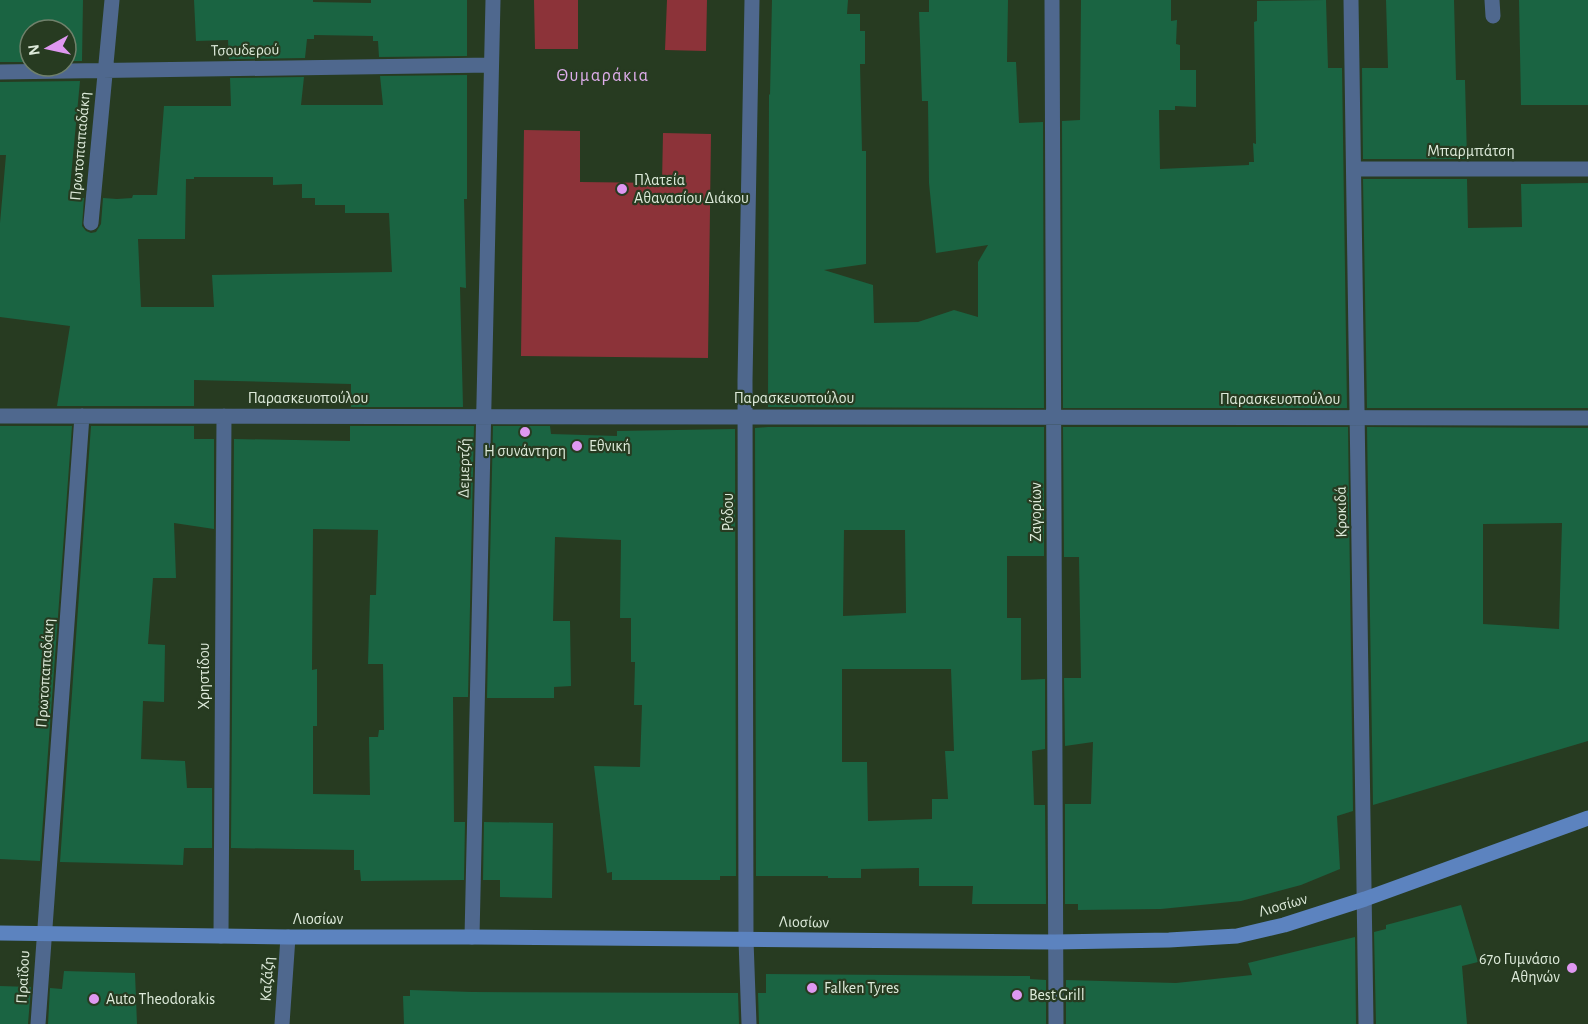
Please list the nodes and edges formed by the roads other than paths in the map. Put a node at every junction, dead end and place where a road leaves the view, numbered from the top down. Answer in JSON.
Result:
{"nodes":[{"id":1,"x":112,"y":0,"type":"edge"},
{"id":2,"x":493,"y":0,"type":"edge"},
{"id":3,"x":752,"y":0,"type":"edge"},
{"id":4,"x":1052,"y":0,"type":"edge"},
{"id":5,"x":1351,"y":0,"type":"edge"},
{"id":6,"x":1492,"y":0,"type":"edge"},
{"id":7,"x":1493,"y":16,"type":"dead end"},
{"id":8,"x":491,"y":65,"type":"junction"},
{"id":9,"x":105,"y":70,"type":"junction"},
{"id":10,"x":0,"y":72,"type":"edge"},
{"id":11,"x":1354,"y":169,"type":"junction"},
{"id":12,"x":1588,"y":169,"type":"edge"},
{"id":13,"x":91,"y":223,"type":"dead end"},
{"id":14,"x":0,"y":416,"type":"edge"},
{"id":15,"x":82,"y":416,"type":"junction"},
{"id":16,"x":224,"y":416,"type":"junction"},
{"id":17,"x":484,"y":416,"type":"junction"},
{"id":18,"x":746,"y":416,"type":"junction"},
{"id":19,"x":1054,"y":417,"type":"junction"},
{"id":20,"x":1358,"y":417,"type":"junction"},
{"id":21,"x":1588,"y":418,"type":"edge"},
{"id":22,"x":1588,"y":818,"type":"edge"},
{"id":23,"x":1365,"y":899,"type":"junction"},
{"id":24,"x":0,"y":933,"type":"edge"},
{"id":25,"x":44,"y":933,"type":"junction"},
{"id":26,"x":220,"y":936,"type":"junction"},
{"id":27,"x":288,"y":937,"type":"junction"},
{"id":28,"x":472,"y":937,"type":"junction"},
{"id":29,"x":746,"y":940,"type":"junction"},
{"id":30,"x":1055,"y":942,"type":"junction"},
{"id":31,"x":38,"y":1024,"type":"edge"},
{"id":32,"x":282,"y":1024,"type":"edge"},
{"id":33,"x":749,"y":1024,"type":"edge"},
{"id":34,"x":1056,"y":1024,"type":"edge"},
{"id":35,"x":1366,"y":1024,"type":"edge"}],
"edges":[{"from":1,"to":9,"type":"street","name":"Πρωτοπαπαδάκη"},
{"from":2,"to":8,"type":"street","name":"Δεμερτζή"},
{"from":3,"to":18,"type":"street","name":"Ρόδου"},
{"from":4,"to":19,"type":"street","name":"Ζαγορίων"},
{"from":5,"to":11,"type":"street","name":"Κροκιδά"},
{"from":6,"to":7,"type":"street"},
{"from":8,"to":9,"type":"street","name":"Τσουδερού"},
{"from":8,"to":17,"type":"street","name":"Δεμερτζή"},
{"from":9,"to":10,"type":"street","name":"Τσουδερού"},
{"from":9,"to":13,"type":"street","name":"Πρωτοπαπαδάκη"},
{"from":11,"to":12,"type":"street","name":"Μπαρμπάτση"},
{"from":11,"to":20,"type":"street","name":"Κροκιδά"},
{"from":14,"to":15,"type":"street","name":"Παρασκευοπούλου"},
{"from":15,"to":16,"type":"street","name":"Παρασκευοπούλου"},
{"from":15,"to":25,"type":"street","name":"Πρωτοπαπαδάκη"},
{"from":16,"to":17,"type":"street","name":"Παρασκευοπούλου"},
{"from":16,"to":26,"type":"street","name":"Χρηστίδου"},
{"from":17,"to":18,"type":"street","name":"Παρασκευοπούλου"},
{"from":17,"to":28,"type":"street","name":"Δεμερτζή"},
{"from":18,"to":19,"type":"street","name":"Παρασκευοπούλου"},
{"from":18,"to":29,"type":"street","name":"Ρόδου"},
{"from":19,"to":20,"type":"street","name":"Παρασκευοπούλου"},
{"from":19,"to":30,"type":"street","name":"Ζαγορίων"},
{"from":20,"to":21,"type":"street","name":"Παρασκευοπούλου"},
{"from":20,"to":23,"type":"street","name":"Κροκιδά"},
{"from":22,"to":23,"type":"main road","name":"Λιοσίων"},
{"from":23,"to":30,"type":"main road","name":"Λιοσίων"},
{"from":23,"to":35,"type":"street","name":"Κροκιδά"},
{"from":24,"to":25,"type":"main road","name":"Λιοσίων"},
{"from":25,"to":26,"type":"main road","name":"Λιοσίων"},
{"from":25,"to":31,"type":"street","name":"Πραΐδου"},
{"from":26,"to":27,"type":"main road","name":"Λιοσίων"},
{"from":27,"to":28,"type":"main road","name":"Λιοσίων"},
{"from":27,"to":32,"type":"street","name":"Καζάζη"},
{"from":28,"to":29,"type":"main road","name":"Λιοσίων"},
{"from":29,"to":30,"type":"main road","name":"Λιοσίων"},
{"from":29,"to":33,"type":"street","name":"Ρόδου"},
{"from":30,"to":34,"type":"street","name":"Ζαγορίων"}]}
